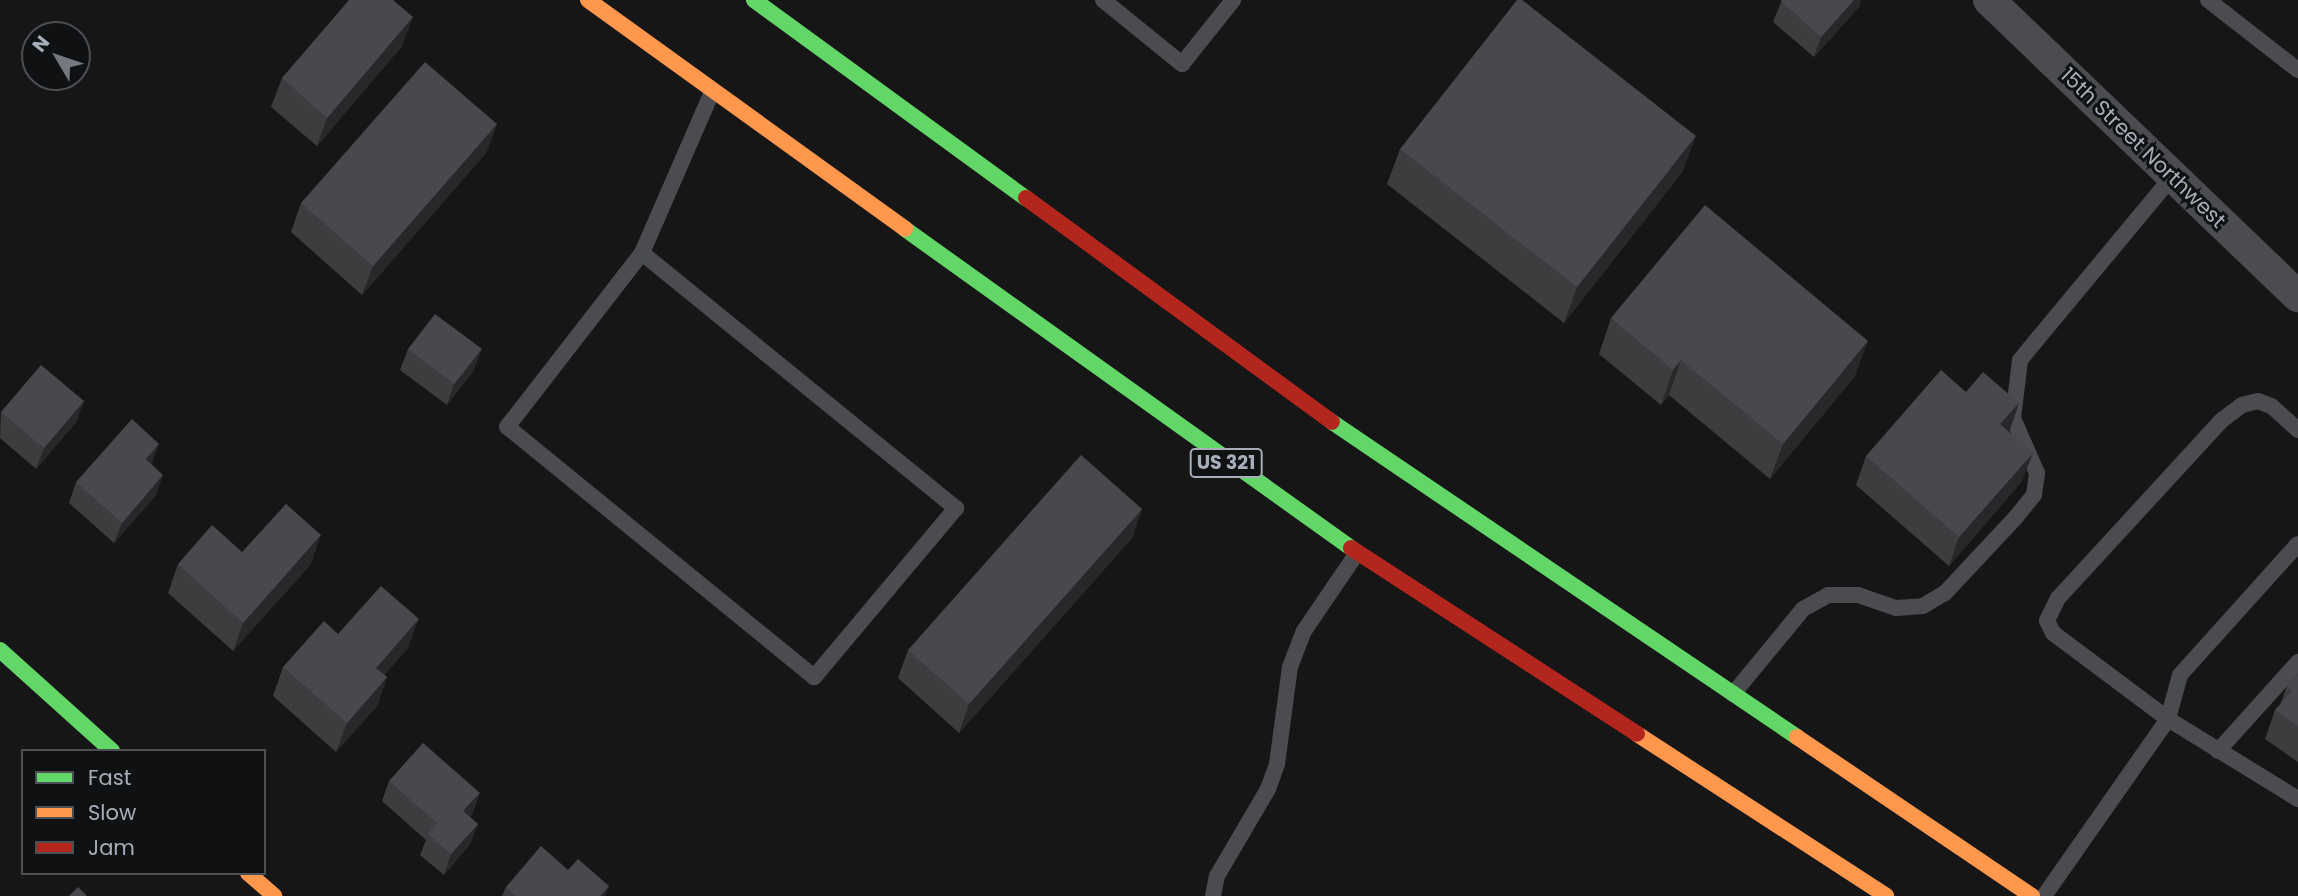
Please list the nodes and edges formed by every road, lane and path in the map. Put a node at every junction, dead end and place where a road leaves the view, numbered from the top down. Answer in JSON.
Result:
{"nodes":[{"id":1,"x":587,"y":0,"type":"edge"},
{"id":2,"x":754,"y":0,"type":"edge"},
{"id":3,"x":1102,"y":0,"type":"edge"},
{"id":4,"x":1233,"y":0,"type":"edge"},
{"id":5,"x":1989,"y":0,"type":"edge"},
{"id":6,"x":2208,"y":0,"type":"edge"},
{"id":7,"x":2298,"y":70,"type":"edge"},
{"id":8,"x":712,"y":92,"type":"junction"},
{"id":9,"x":2172,"y":177,"type":"junction"},
{"id":10,"x":642,"y":253,"type":"junction"},
{"id":11,"x":2298,"y":296,"type":"edge"},
{"id":12,"x":2298,"y":430,"type":"edge"},
{"id":13,"x":2298,"y":544,"type":"edge"},
{"id":14,"x":1357,"y":552,"type":"junction"},
{"id":15,"x":0,"y":650,"type":"edge"},
{"id":16,"x":2298,"y":662,"type":"edge"},
{"id":17,"x":1731,"y":696,"type":"junction"},
{"id":18,"x":2168,"y":719,"type":"junction"},
{"id":19,"x":110,"y":749,"type":"edge"},
{"id":20,"x":2218,"y":751,"type":"junction"},
{"id":21,"x":2298,"y":799,"type":"edge"},
{"id":22,"x":250,"y":875,"type":"edge"},
{"id":23,"x":274,"y":896,"type":"edge"},
{"id":24,"x":1213,"y":896,"type":"edge"},
{"id":25,"x":1886,"y":896,"type":"edge"},
{"id":26,"x":2032,"y":896,"type":"edge"},
{"id":27,"x":2044,"y":896,"type":"edge"}],
"edges":[{"from":1,"to":8,"type":"main road","number":"US 321"},
{"from":2,"to":17,"type":"main road"},
{"from":3,"to":4,"type":"lane"},
{"from":5,"to":9,"type":"street","name":"15th Street Northwest"},
{"from":6,"to":7,"type":"lane"},
{"from":8,"to":10,"type":"lane"},
{"from":8,"to":14,"type":"main road","number":"US 321"},
{"from":9,"to":11,"type":"street","name":"15th Street Northwest"},
{"from":9,"to":17,"type":"lane"},
{"from":10,"to":10,"type":"lane"},
{"from":12,"to":18,"type":"lane"},
{"from":13,"to":18,"type":"lane"},
{"from":14,"to":24,"type":"lane"},
{"from":14,"to":25,"type":"main road","number":"US 321"},
{"from":15,"to":19,"type":"main road"},
{"from":16,"to":20,"type":"lane"},
{"from":17,"to":26,"type":"main road"},
{"from":18,"to":20,"type":"lane"},
{"from":18,"to":27,"type":"lane"},
{"from":20,"to":21,"type":"lane"},
{"from":22,"to":23,"type":"main road"}]}
